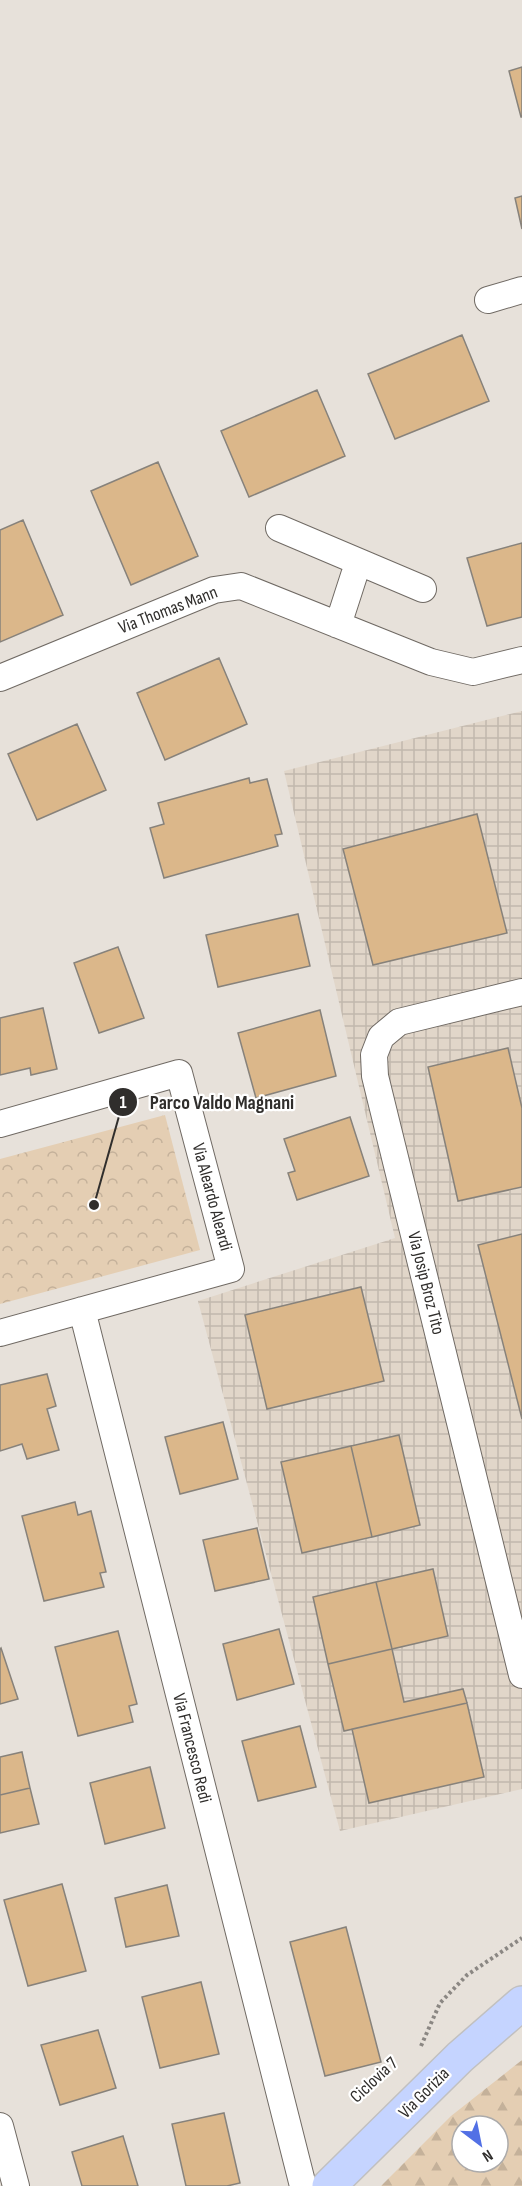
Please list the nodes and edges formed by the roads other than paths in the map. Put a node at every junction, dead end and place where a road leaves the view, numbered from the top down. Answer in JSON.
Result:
{"nodes":[{"id":1,"x":522,"y":290,"type":"edge"},
{"id":2,"x":488,"y":300,"type":"dead end"},
{"id":3,"x":279,"y":528,"type":"dead end"},
{"id":4,"x":358,"y":563,"type":"junction"},
{"id":5,"x":423,"y":589,"type":"dead end"},
{"id":6,"x":338,"y":624,"type":"junction"},
{"id":7,"x":522,"y":660,"type":"edge"},
{"id":8,"x":0,"y":678,"type":"edge"},
{"id":9,"x":522,"y":992,"type":"edge"},
{"id":10,"x":0,"y":1124,"type":"edge"},
{"id":11,"x":82,"y":1311,"type":"junction"},
{"id":12,"x":0,"y":1333,"type":"edge"},
{"id":13,"x":522,"y":1675,"type":"edge"},
{"id":14,"x":522,"y":2003,"type":"edge"},
{"id":15,"x":0,"y":2126,"type":"edge"},
{"id":16,"x":16,"y":2186,"type":"edge"},
{"id":17,"x":303,"y":2186,"type":"edge"},
{"id":18,"x":329,"y":2186,"type":"edge"}],
"edges":[{"from":1,"to":2,"type":"street"},
{"from":3,"to":4,"type":"street"},
{"from":4,"to":5,"type":"street"},
{"from":4,"to":6,"type":"street"},
{"from":6,"to":7,"type":"street","name":"Via Thomas Mann"},
{"from":6,"to":8,"type":"street","name":"Via Thomas Mann"},
{"from":9,"to":13,"type":"street","name":"Via Josip Broz Tito"},
{"from":10,"to":11,"type":"street","name":"Via Aleardo Aleardi"},
{"from":11,"to":12,"type":"street","name":"Via Aleardo Aleardi"},
{"from":11,"to":17,"type":"street","name":"Via Francesco Redi"},
{"from":14,"to":18,"type":"main road","name":"Via Gorizia"},
{"from":15,"to":16,"type":"street"}]}
